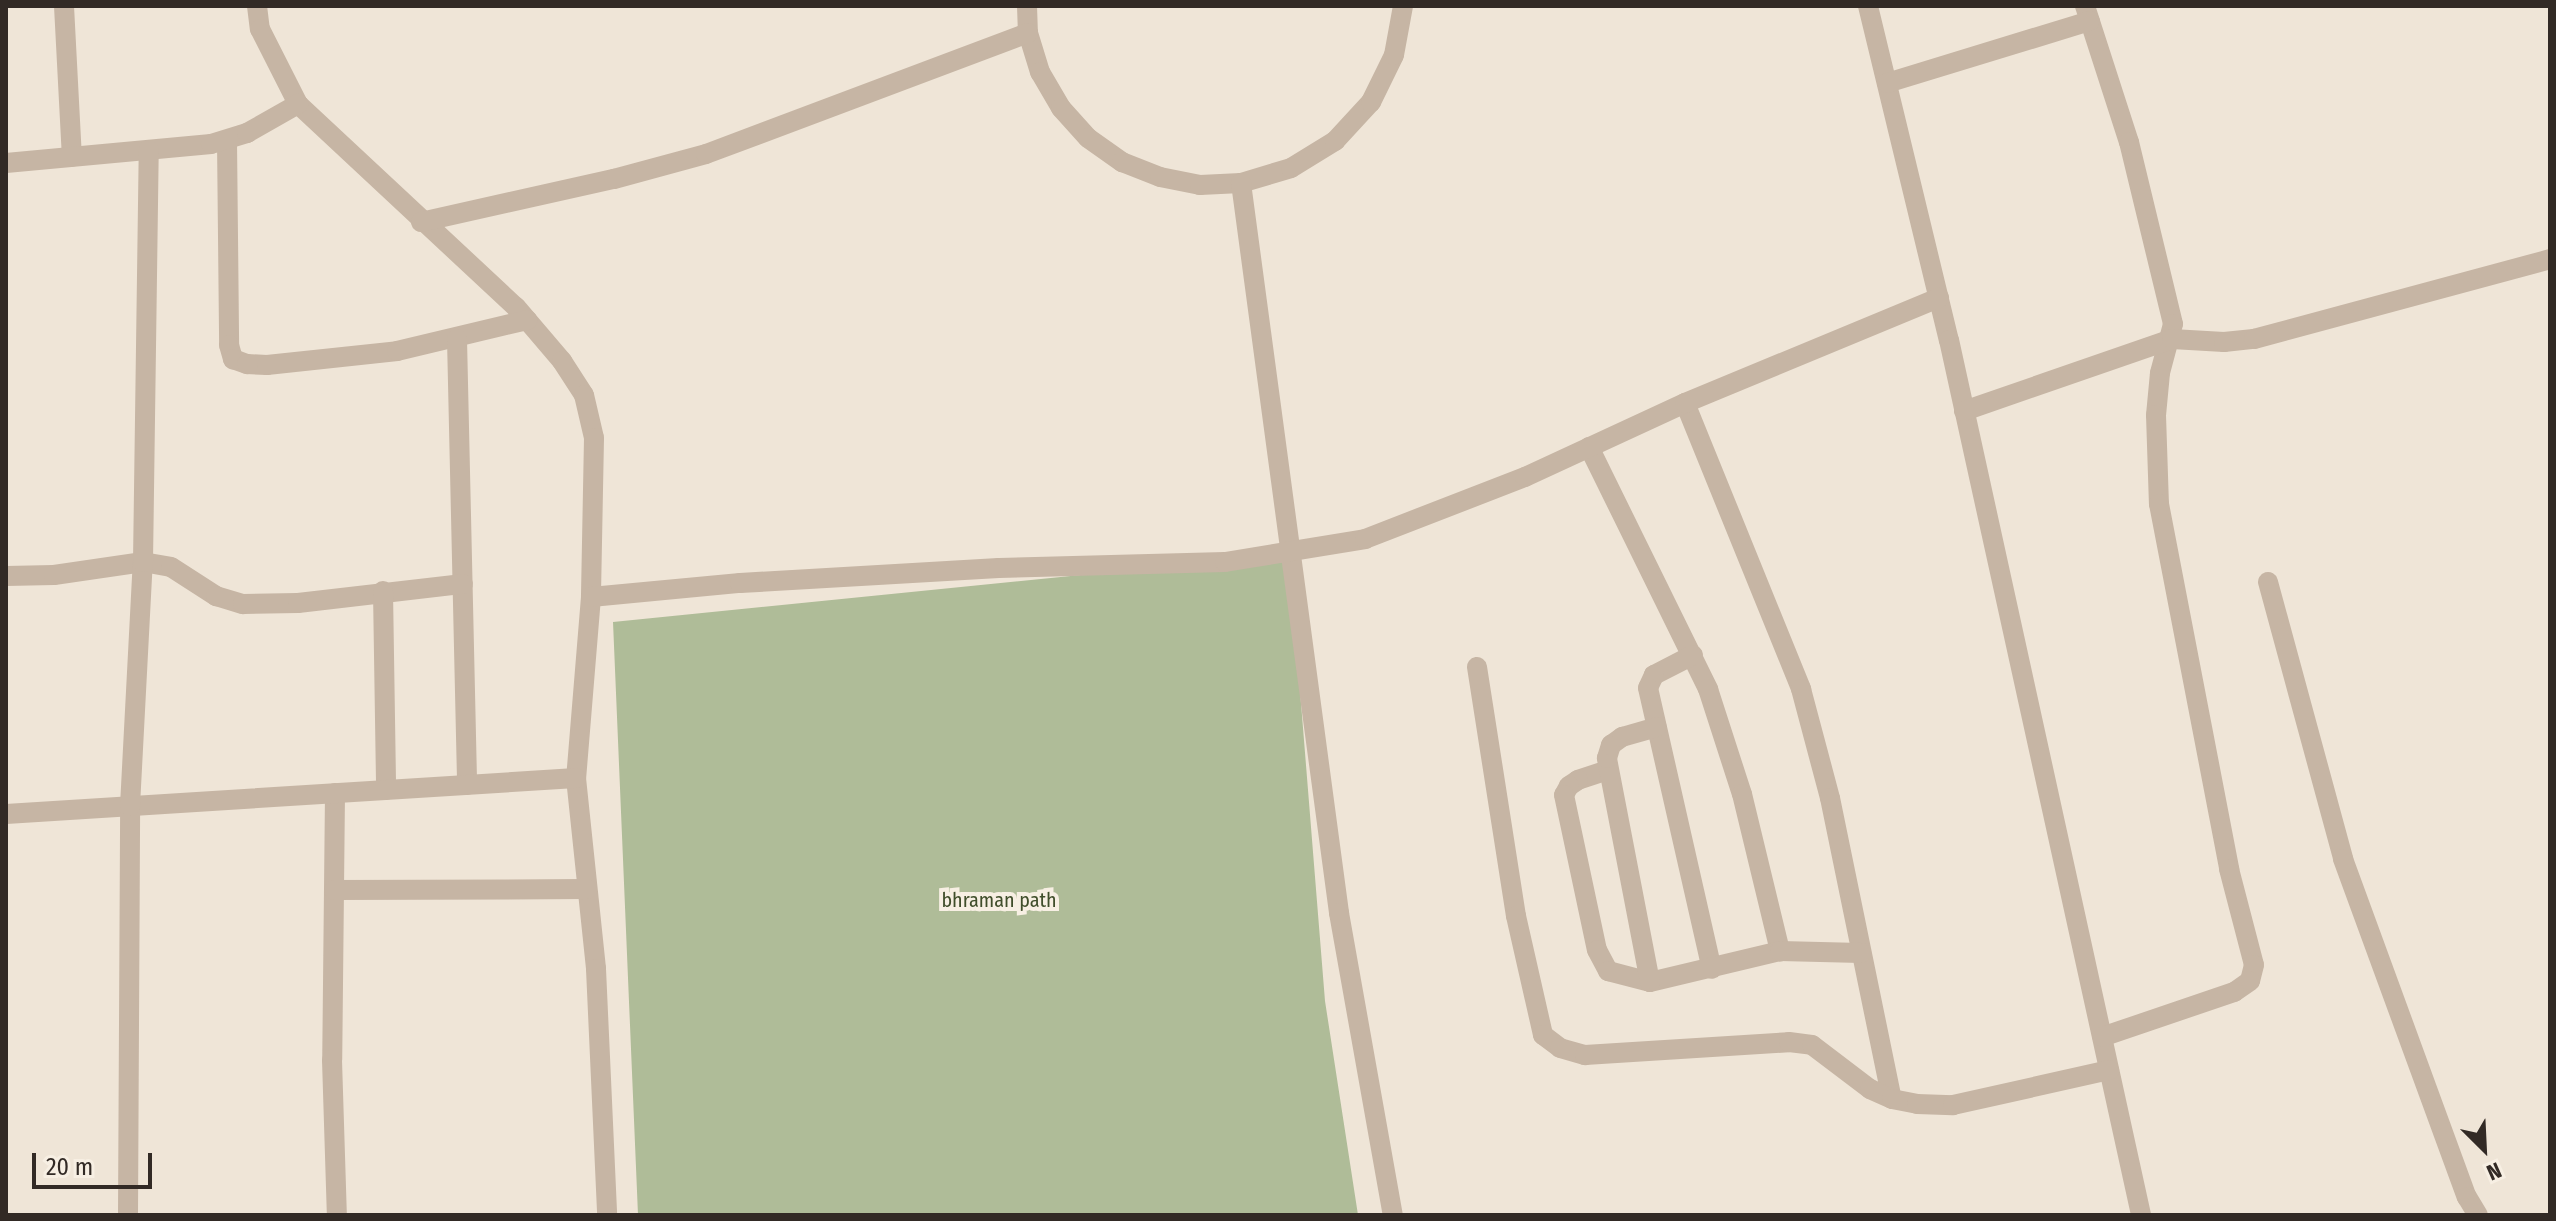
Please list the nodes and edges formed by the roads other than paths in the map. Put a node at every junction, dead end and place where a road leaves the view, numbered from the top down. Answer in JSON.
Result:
{"nodes":[{"id":1,"x":64,"y":6,"type":"edge"},
{"id":2,"x":257,"y":6,"type":"edge"},
{"id":3,"x":1027,"y":6,"type":"edge"},
{"id":4,"x":1403,"y":6,"type":"edge"},
{"id":5,"x":1868,"y":6,"type":"edge"},
{"id":6,"x":2088,"y":13,"type":"edge"},
{"id":7,"x":1028,"y":33,"type":"junction"},
{"id":8,"x":1887,"y":83,"type":"junction"},
{"id":9,"x":298,"y":104,"type":"junction"},
{"id":10,"x":227,"y":141,"type":"junction"},
{"id":11,"x":149,"y":150,"type":"junction"},
{"id":12,"x":72,"y":157,"type":"junction"},
{"id":13,"x":6,"y":163,"type":"edge"},
{"id":14,"x":1241,"y":183,"type":"junction"},
{"id":15,"x":421,"y":222,"type":"junction"},
{"id":16,"x":2550,"y":259,"type":"edge"},
{"id":17,"x":1939,"y":298,"type":"junction"},
{"id":18,"x":527,"y":320,"type":"junction"},
{"id":19,"x":457,"y":339,"type":"junction"},
{"id":20,"x":2172,"y":339,"type":"junction"},
{"id":21,"x":1685,"y":403,"type":"junction"},
{"id":22,"x":1964,"y":411,"type":"junction"},
{"id":23,"x":1589,"y":447,"type":"junction"},
{"id":24,"x":1292,"y":553,"type":"junction"},
{"id":25,"x":143,"y":562,"type":"junction"},
{"id":26,"x":6,"y":576,"type":"edge"},
{"id":27,"x":2268,"y":582,"type":"dead end"},
{"id":28,"x":463,"y":584,"type":"junction"},
{"id":29,"x":383,"y":591,"type":"junction"},
{"id":30,"x":591,"y":597,"type":"junction"},
{"id":31,"x":1693,"y":655,"type":"junction"},
{"id":32,"x":1477,"y":667,"type":"dead end"},
{"id":33,"x":1657,"y":727,"type":"junction"},
{"id":34,"x":1608,"y":770,"type":"junction"},
{"id":35,"x":576,"y":778,"type":"junction"},
{"id":36,"x":467,"y":785,"type":"junction"},
{"id":37,"x":386,"y":790,"type":"junction"},
{"id":38,"x":335,"y":793,"type":"junction"},
{"id":39,"x":130,"y":806,"type":"junction"},
{"id":40,"x":6,"y":814,"type":"edge"},
{"id":41,"x":587,"y":889,"type":"junction"},
{"id":42,"x":334,"y":890,"type":"junction"},
{"id":43,"x":1780,"y":951,"type":"junction"},
{"id":44,"x":1861,"y":953,"type":"junction"},
{"id":45,"x":1712,"y":969,"type":"junction"},
{"id":46,"x":1650,"y":982,"type":"junction"},
{"id":47,"x":2102,"y":1037,"type":"junction"},
{"id":48,"x":2109,"y":1070,"type":"junction"},
{"id":49,"x":1892,"y":1099,"type":"junction"},
{"id":50,"x":128,"y":1215,"type":"edge"},
{"id":51,"x":337,"y":1215,"type":"edge"},
{"id":52,"x":607,"y":1215,"type":"edge"},
{"id":53,"x":1393,"y":1215,"type":"edge"},
{"id":54,"x":2141,"y":1215,"type":"edge"},
{"id":55,"x":2478,"y":1215,"type":"edge"}],
"edges":[{"from":1,"to":12,"type":"street"},
{"from":2,"to":9,"type":"street"},
{"from":3,"to":7,"type":"street"},
{"from":4,"to":14,"type":"street"},
{"from":5,"to":8,"type":"street"},
{"from":6,"to":8,"type":"street"},
{"from":6,"to":20,"type":"street"},
{"from":7,"to":14,"type":"street"},
{"from":7,"to":15,"type":"street"},
{"from":8,"to":17,"type":"street"},
{"from":9,"to":10,"type":"street"},
{"from":9,"to":15,"type":"street"},
{"from":10,"to":11,"type":"street"},
{"from":10,"to":19,"type":"street"},
{"from":11,"to":12,"type":"street"},
{"from":11,"to":25,"type":"street"},
{"from":12,"to":13,"type":"street"},
{"from":14,"to":24,"type":"street"},
{"from":15,"to":18,"type":"street"},
{"from":16,"to":20,"type":"street"},
{"from":17,"to":21,"type":"street"},
{"from":17,"to":22,"type":"street"},
{"from":18,"to":19,"type":"street"},
{"from":18,"to":30,"type":"street"},
{"from":19,"to":28,"type":"street"},
{"from":20,"to":22,"type":"street"},
{"from":20,"to":47,"type":"street"},
{"from":21,"to":23,"type":"street"},
{"from":21,"to":44,"type":"street"},
{"from":22,"to":47,"type":"street"},
{"from":23,"to":24,"type":"street"},
{"from":23,"to":31,"type":"street"},
{"from":24,"to":30,"type":"street"},
{"from":24,"to":53,"type":"street"},
{"from":25,"to":26,"type":"street"},
{"from":25,"to":29,"type":"street"},
{"from":25,"to":39,"type":"street"},
{"from":27,"to":55,"type":"street"},
{"from":28,"to":29,"type":"street"},
{"from":28,"to":36,"type":"street"},
{"from":29,"to":37,"type":"street"},
{"from":30,"to":35,"type":"street"},
{"from":31,"to":33,"type":"street"},
{"from":31,"to":43,"type":"street"},
{"from":32,"to":49,"type":"street"},
{"from":33,"to":34,"type":"street"},
{"from":33,"to":45,"type":"street"},
{"from":34,"to":46,"type":"street"},
{"from":34,"to":46,"type":"street"},
{"from":35,"to":36,"type":"street"},
{"from":35,"to":41,"type":"street"},
{"from":36,"to":37,"type":"street"},
{"from":37,"to":38,"type":"street"},
{"from":38,"to":39,"type":"street"},
{"from":38,"to":42,"type":"street"},
{"from":39,"to":40,"type":"street"},
{"from":39,"to":50,"type":"street"},
{"from":41,"to":42,"type":"street"},
{"from":41,"to":52,"type":"street"},
{"from":42,"to":51,"type":"street"},
{"from":43,"to":44,"type":"street"},
{"from":43,"to":45,"type":"street"},
{"from":44,"to":49,"type":"street"},
{"from":45,"to":46,"type":"street"},
{"from":47,"to":48,"type":"street"},
{"from":48,"to":49,"type":"street"},
{"from":48,"to":54,"type":"street"}]}
